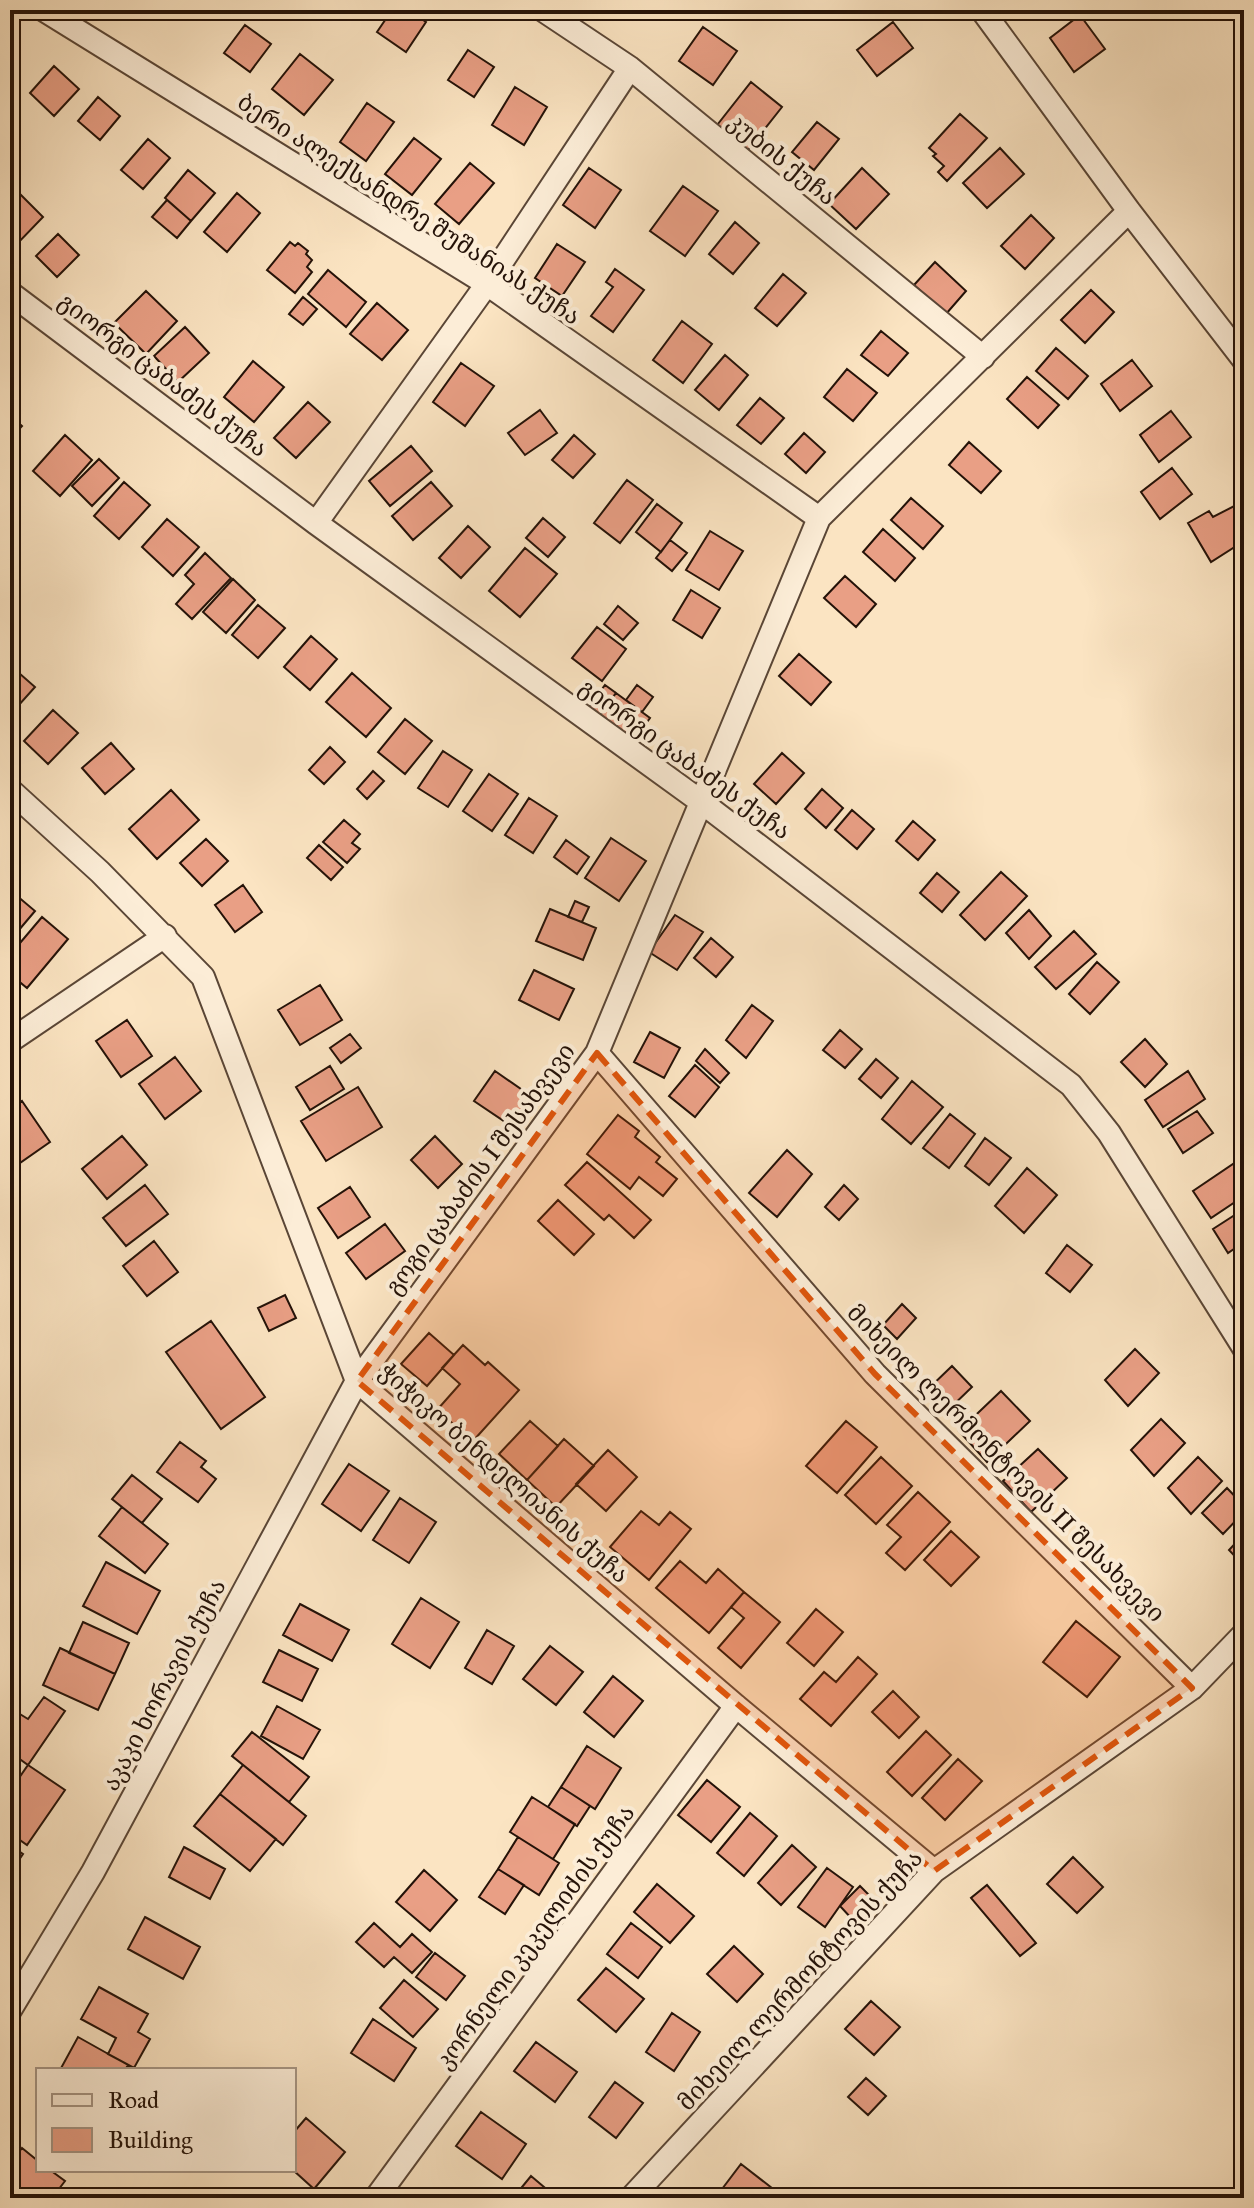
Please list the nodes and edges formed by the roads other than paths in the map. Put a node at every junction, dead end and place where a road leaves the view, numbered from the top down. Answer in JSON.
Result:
{"nodes":[{"id":1,"x":44,"y":10,"type":"edge"},
{"id":2,"x":543,"y":10,"type":"edge"},
{"id":3,"x":982,"y":10,"type":"edge"},
{"id":4,"x":630,"y":68,"type":"junction"},
{"id":5,"x":1129,"y":211,"type":"junction"},
{"id":6,"x":487,"y":284,"type":"junction"},
{"id":7,"x":10,"y":293,"type":"edge"},
{"id":8,"x":983,"y":357,"type":"junction"},
{"id":9,"x":1244,"y":360,"type":"edge"},
{"id":10,"x":819,"y":518,"type":"junction"},
{"id":11,"x":316,"y":523,"type":"junction"},
{"id":12,"x":10,"y":790,"type":"edge"},
{"id":13,"x":700,"y":801,"type":"junction"},
{"id":14,"x":165,"y":936,"type":"junction"},
{"id":15,"x":10,"y":1041,"type":"edge"},
{"id":16,"x":597,"y":1053,"type":"junction"},
{"id":17,"x":1244,"y":1348,"type":"edge"},
{"id":18,"x":357,"y":1381,"type":"junction"},
{"id":19,"x":1244,"y":1634,"type":"edge"},
{"id":20,"x":1192,"y":1688,"type":"junction"},
{"id":21,"x":736,"y":1706,"type":"junction"},
{"id":22,"x":934,"y":1871,"type":"junction"},
{"id":23,"x":10,"y":2010,"type":"edge"},
{"id":24,"x":376,"y":2198,"type":"edge"},
{"id":25,"x":631,"y":2198,"type":"edge"}],
"edges":[{"from":1,"to":6,"type":"street","name":"ბერი ალექსანდრე შუშანიას ქუჩა"},
{"from":2,"to":4,"type":"street","name":"კუბის ქუჩა"},
{"from":3,"to":5,"type":"street"},
{"from":4,"to":6,"type":"street"},
{"from":4,"to":8,"type":"street","name":"კუბის ქუჩა"},
{"from":5,"to":8,"type":"street"},
{"from":5,"to":9,"type":"street"},
{"from":6,"to":10,"type":"street","name":"ბერი ალექსანდრე შუშანიას ქუჩა"},
{"from":6,"to":11,"type":"street"},
{"from":7,"to":11,"type":"street","name":"გიორგი ცაბაძეს ქუჩა"},
{"from":8,"to":10,"type":"street"},
{"from":10,"to":13,"type":"street","name":"გოგი ცაბაძის I შესახვევი"},
{"from":11,"to":13,"type":"street","name":"გიორგი ცაბაძეს ქუჩა"},
{"from":12,"to":14,"type":"street","name":"ჭიჭიკო ბენდელიანის ქუჩა"},
{"from":13,"to":16,"type":"street","name":"გოგი ცაბაძის I შესახვევი"},
{"from":13,"to":17,"type":"street","name":"გიორგი ცაბაძეს ქუჩა"},
{"from":14,"to":15,"type":"street"},
{"from":14,"to":18,"type":"street","name":"ჭიჭიკო ბენდელიანის ქუჩა"},
{"from":16,"to":18,"type":"street","name":"გოგი ცაბაძის I შესახვევი"},
{"from":16,"to":20,"type":"street","name":"მიხეილ ლერმონტოვის II შესახვევი"},
{"from":18,"to":21,"type":"street","name":"ჭიჭიკო ბენდელიანის ქუჩა"},
{"from":18,"to":23,"type":"street","name":"აკაკი ხორავის ქუჩა"},
{"from":19,"to":20,"type":"street","name":"მიხეილ ლერმონტოვის ქუჩა"},
{"from":20,"to":22,"type":"street","name":"მიხეილ ლერმონტოვის ქუჩა"},
{"from":21,"to":22,"type":"street","name":"ჭიჭიკო ბენდელიანის ქუჩა"},
{"from":21,"to":24,"type":"street","name":"კორნელი კეკელიძის ქუჩა"},
{"from":22,"to":25,"type":"street","name":"მიხეილ ლერმონტოვის ქუჩა"}]}
